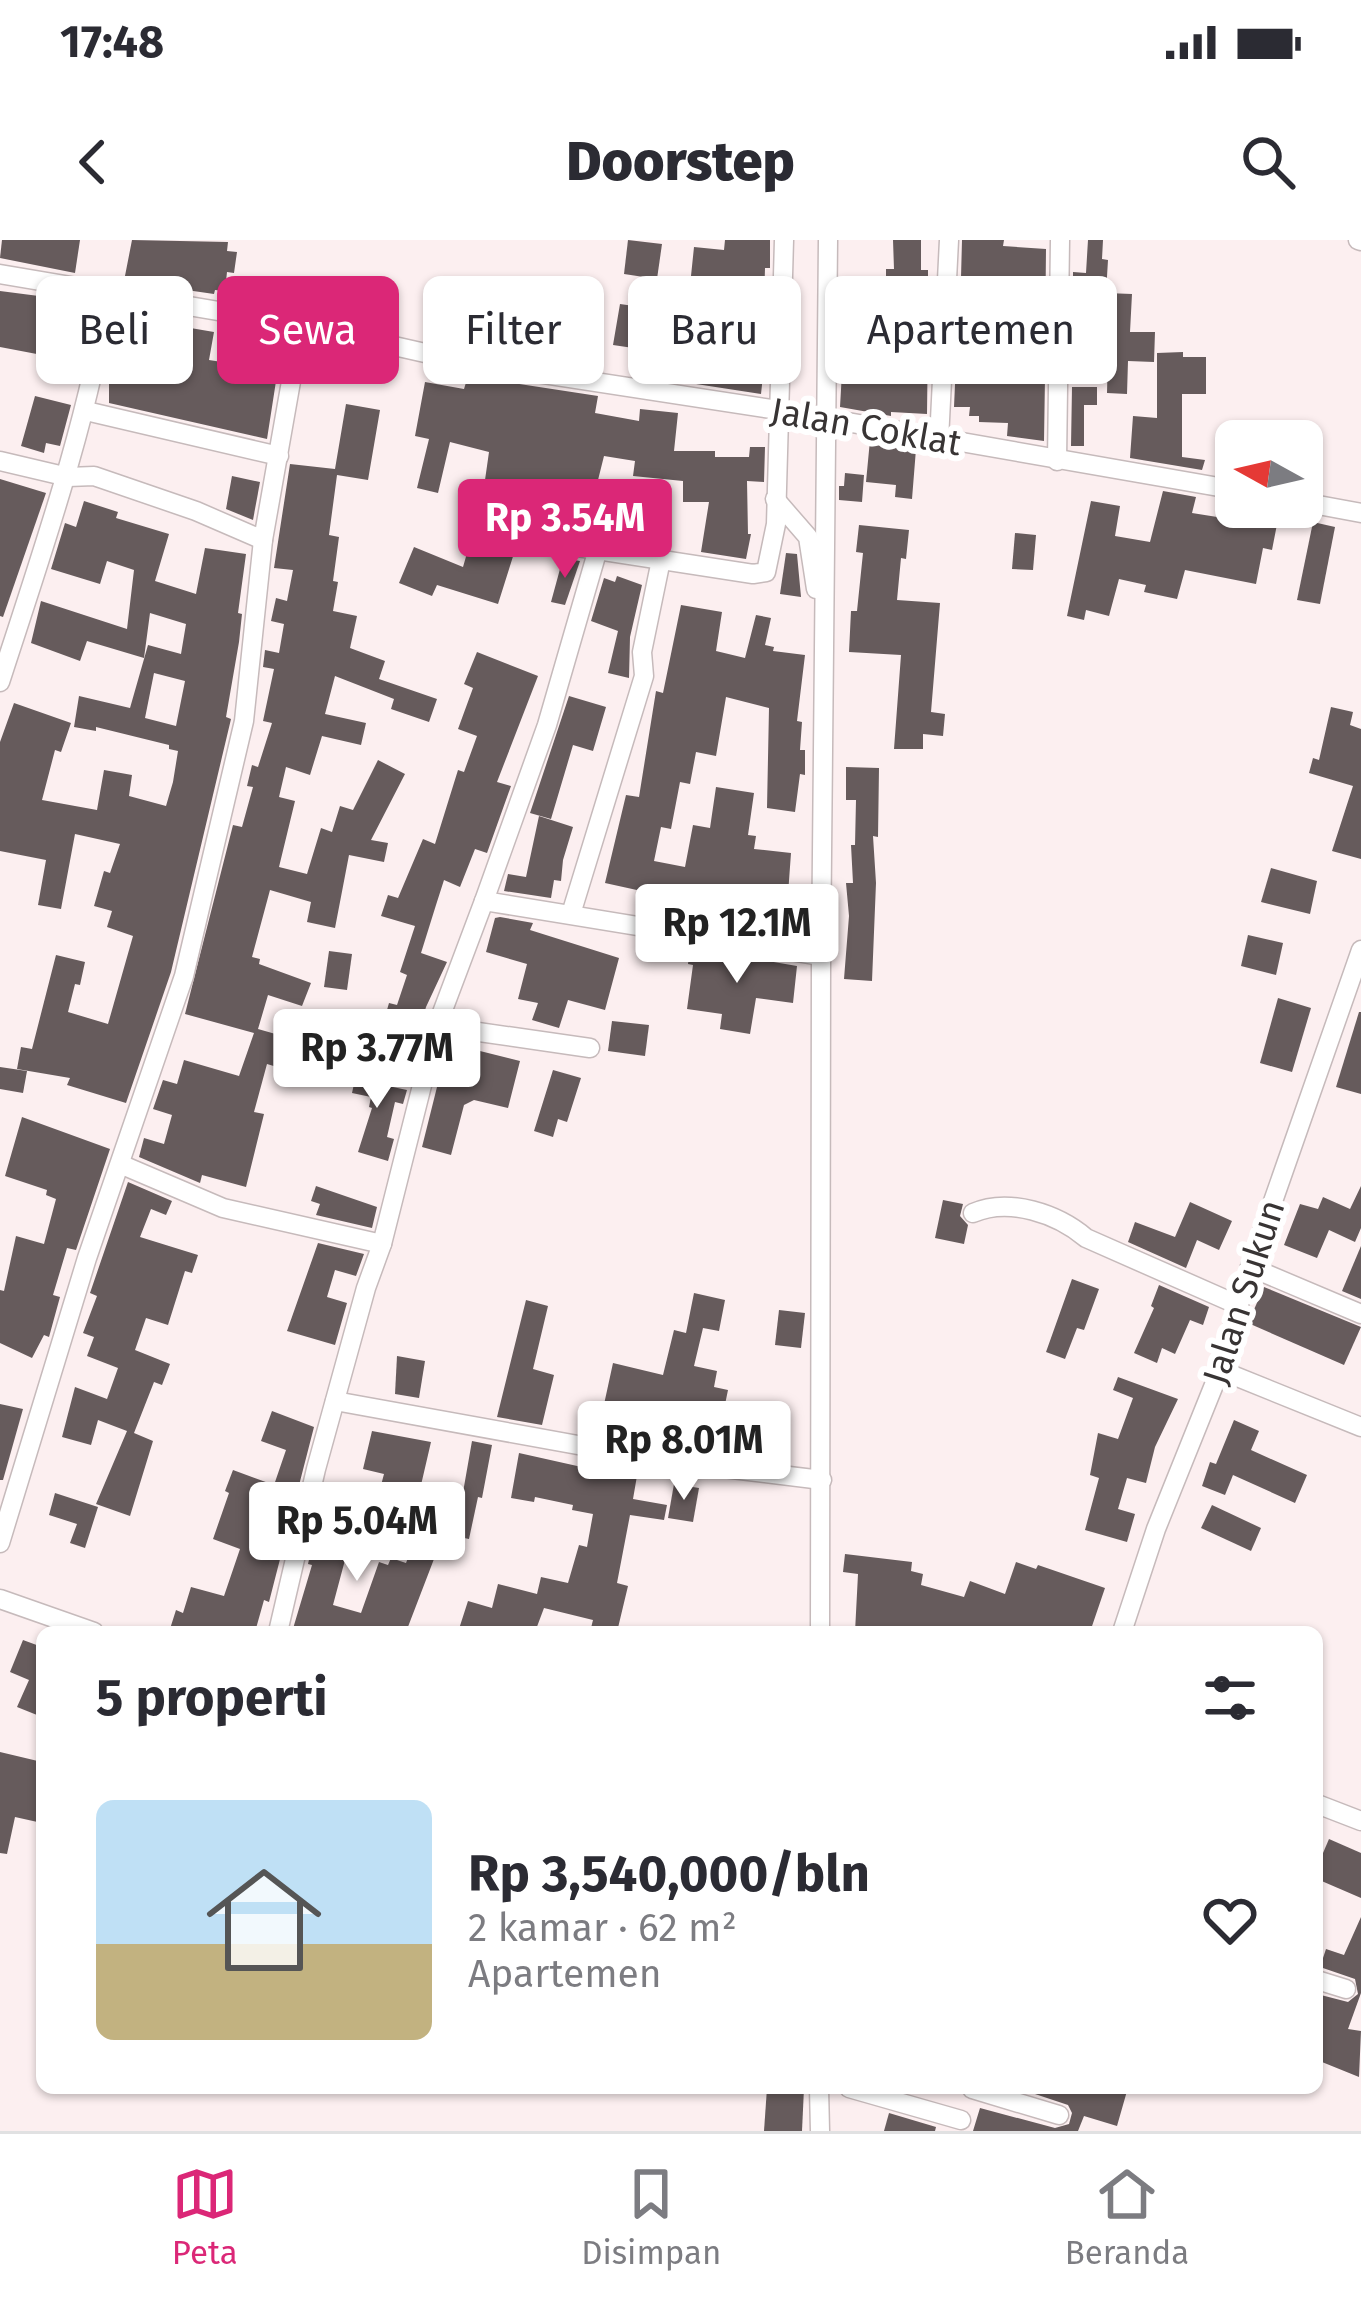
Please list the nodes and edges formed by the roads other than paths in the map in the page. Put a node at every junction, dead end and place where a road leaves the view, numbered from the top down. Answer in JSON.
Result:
{"nodes":[{"id":1,"x":784,"y":240,"type":"edge"},
{"id":2,"x":828,"y":240,"type":"edge"},
{"id":3,"x":949,"y":240,"type":"edge"},
{"id":4,"x":1060,"y":240,"type":"edge"},
{"id":5,"x":0,"y":274,"type":"edge"},
{"id":6,"x":36,"y":279,"type":"edge"},
{"id":7,"x":399,"y":347,"type":"edge"},
{"id":8,"x":91,"y":384,"type":"edge"},
{"id":9,"x":292,"y":384,"type":"edge"},
{"id":10,"x":86,"y":410,"type":"junction"},
{"id":11,"x":778,"y":410,"type":"junction"},
{"id":12,"x":829,"y":421,"type":"junction"},
{"id":13,"x":939,"y":440,"type":"junction"},
{"id":14,"x":279,"y":456,"type":"junction"},
{"id":15,"x":0,"y":461,"type":"edge"},
{"id":16,"x":1057,"y":461,"type":"junction"},
{"id":17,"x":68,"y":477,"type":"junction"},
{"id":18,"x":1215,"y":487,"type":"edge"},
{"id":19,"x":775,"y":499,"type":"junction"},
{"id":20,"x":1323,"y":506,"type":"edge"},
{"id":21,"x":1361,"y":513,"type":"edge"},
{"id":22,"x":526,"y":538,"type":"dead end"},
{"id":23,"x":263,"y":540,"type":"junction"},
{"id":24,"x":598,"y":549,"type":"junction"},
{"id":25,"x":661,"y":560,"type":"junction"},
{"id":26,"x":0,"y":682,"type":"edge"},
{"id":27,"x":825,"y":738,"type":"junction"},
{"id":28,"x":484,"y":902,"type":"junction"},
{"id":29,"x":571,"y":914,"type":"junction"},
{"id":30,"x":1361,"y":950,"type":"edge"},
{"id":31,"x":820,"y":956,"type":"junction"},
{"id":32,"x":437,"y":1026,"type":"junction"},
{"id":33,"x":590,"y":1048,"type":"dead end"},
{"id":34,"x":120,"y":1164,"type":"junction"},
{"id":35,"x":973,"y":1213,"type":"dead end"},
{"id":36,"x":382,"y":1244,"type":"junction"},
{"id":37,"x":1250,"y":1268,"type":"junction"},
{"id":38,"x":1238,"y":1305,"type":"junction"},
{"id":39,"x":1361,"y":1314,"type":"edge"},
{"id":40,"x":1220,"y":1370,"type":"junction"},
{"id":41,"x":335,"y":1401,"type":"junction"},
{"id":42,"x":1361,"y":1427,"type":"edge"},
{"id":43,"x":822,"y":1480,"type":"junction"},
{"id":44,"x":0,"y":1543,"type":"edge"},
{"id":45,"x":0,"y":1599,"type":"edge"},
{"id":46,"x":77,"y":1626,"type":"edge"},
{"id":47,"x":279,"y":1626,"type":"edge"},
{"id":48,"x":820,"y":1626,"type":"edge"},
{"id":49,"x":1124,"y":1626,"type":"edge"},
{"id":50,"x":1323,"y":1806,"type":"edge"},
{"id":51,"x":1361,"y":1821,"type":"edge"},
{"id":52,"x":1323,"y":1982,"type":"edge"},
{"id":53,"x":1346,"y":1989,"type":"dead end"},
{"id":54,"x":820,"y":2094,"type":"edge"},
{"id":55,"x":867,"y":2094,"type":"edge"},
{"id":56,"x":970,"y":2094,"type":"edge"},
{"id":57,"x":991,"y":2094,"type":"edge"},
{"id":58,"x":1059,"y":2115,"type":"dead end"},
{"id":59,"x":959,"y":2125,"type":"edge"},
{"id":60,"x":820,"y":2131,"type":"edge"}],
"edges":[{"from":1,"to":11,"type":"street"},
{"from":2,"to":12,"type":"street"},
{"from":3,"to":13,"type":"street"},
{"from":4,"to":16,"type":"street"},
{"from":5,"to":6,"type":"street","name":"Jalan Coklat"},
{"from":7,"to":11,"type":"street","name":"Jalan Coklat"},
{"from":8,"to":10,"type":"street"},
{"from":9,"to":14,"type":"street"},
{"from":10,"to":14,"type":"street"},
{"from":10,"to":17,"type":"street"},
{"from":11,"to":12,"type":"street","name":"Jalan Coklat"},
{"from":11,"to":19,"type":"street"},
{"from":12,"to":13,"type":"street","name":"Jalan Coklat"},
{"from":12,"to":27,"type":"street"},
{"from":13,"to":16,"type":"street","name":"Jalan Coklat"},
{"from":14,"to":23,"type":"street"},
{"from":15,"to":17,"type":"street"},
{"from":16,"to":18,"type":"street","name":"Jalan Coklat"},
{"from":17,"to":23,"type":"street"},
{"from":17,"to":26,"type":"street"},
{"from":19,"to":25,"type":"street"},
{"from":19,"to":27,"type":"street"},
{"from":20,"to":21,"type":"street"},
{"from":22,"to":24,"type":"street"},
{"from":23,"to":34,"type":"street"},
{"from":24,"to":25,"type":"street"},
{"from":24,"to":28,"type":"street"},
{"from":25,"to":29,"type":"street"},
{"from":27,"to":31,"type":"street"},
{"from":28,"to":29,"type":"street"},
{"from":28,"to":32,"type":"street"},
{"from":29,"to":31,"type":"street"},
{"from":30,"to":37,"type":"street","name":"Jalan Sukun"},
{"from":31,"to":43,"type":"street"},
{"from":32,"to":33,"type":"street"},
{"from":32,"to":36,"type":"street"},
{"from":34,"to":36,"type":"street"},
{"from":34,"to":44,"type":"street"},
{"from":35,"to":38,"type":"street"},
{"from":36,"to":41,"type":"street"},
{"from":37,"to":38,"type":"street","name":"Jalan Sukun"},
{"from":37,"to":39,"type":"street"},
{"from":38,"to":40,"type":"street","name":"Jalan Sukun"},
{"from":40,"to":42,"type":"street"},
{"from":40,"to":49,"type":"street","name":"Jalan Sukun"},
{"from":41,"to":43,"type":"street"},
{"from":41,"to":47,"type":"street"},
{"from":43,"to":48,"type":"street"},
{"from":45,"to":46,"type":"street"},
{"from":50,"to":51,"type":"street"},
{"from":52,"to":53,"type":"street"},
{"from":54,"to":60,"type":"street"},
{"from":55,"to":59,"type":"street"},
{"from":56,"to":59,"type":"street"},
{"from":57,"to":58,"type":"street"}]}
